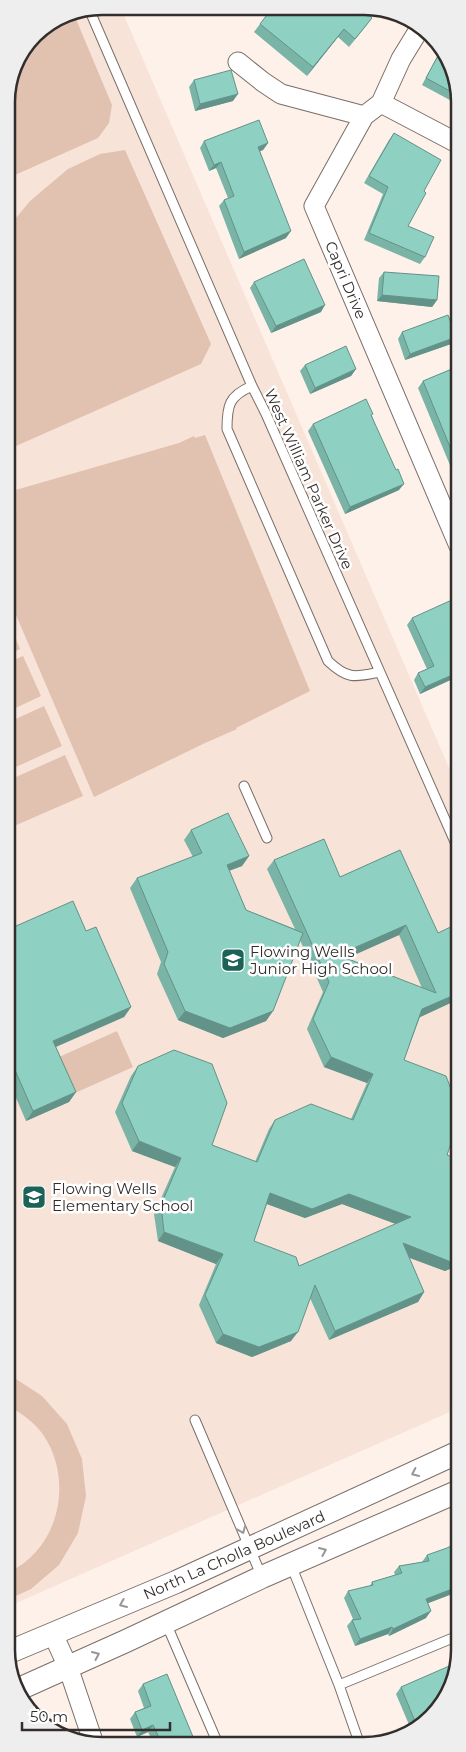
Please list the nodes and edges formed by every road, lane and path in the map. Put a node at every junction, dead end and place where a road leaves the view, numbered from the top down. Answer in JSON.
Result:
{"nodes":[{"id":1,"x":92,"y":16,"type":"edge"},
{"id":2,"x":416,"y":34,"type":"edge"},
{"id":3,"x":238,"y":62,"type":"dead end"},
{"id":4,"x":381,"y":103,"type":"junction"},
{"id":5,"x":364,"y":116,"type":"junction"},
{"id":6,"x":451,"y":140,"type":"edge"},
{"id":7,"x":252,"y":386,"type":"junction"},
{"id":8,"x":451,"y":521,"type":"edge"},
{"id":9,"x":380,"y":672,"type":"junction"},
{"id":10,"x":244,"y":786,"type":"dead end"},
{"id":11,"x":451,"y":832,"type":"edge"},
{"id":12,"x":267,"y":838,"type":"dead end"},
{"id":13,"x":195,"y":1420,"type":"dead end"},
{"id":14,"x":451,"y":1456,"type":"edge"},
{"id":15,"x":451,"y":1495,"type":"edge"},
{"id":16,"x":250,"y":1548,"type":"junction"},
{"id":17,"x":291,"y":1564,"type":"junction"},
{"id":18,"x":262,"y":1577,"type":"junction"},
{"id":19,"x":166,"y":1623,"type":"junction"},
{"id":20,"x":53,"y":1634,"type":"junction"},
{"id":21,"x":451,"y":1639,"type":"edge"},
{"id":22,"x":15,"y":1650,"type":"edge"},
{"id":23,"x":68,"y":1667,"type":"junction"},
{"id":24,"x":339,"y":1685,"type":"junction"},
{"id":25,"x":24,"y":1687,"type":"edge"},
{"id":26,"x":91,"y":1736,"type":"edge"},
{"id":27,"x":215,"y":1737,"type":"edge"},
{"id":28,"x":357,"y":1737,"type":"edge"}],
"edges":[{"from":1,"to":7,"type":"lane"},
{"from":2,"to":4,"type":"street","name":"Capri Drive"},
{"from":3,"to":5,"type":"street"},
{"from":4,"to":5,"type":"street","name":"Capri Drive"},
{"from":4,"to":6,"type":"street"},
{"from":5,"to":8,"type":"street","name":"Capri Drive"},
{"from":7,"to":9,"type":"lane","name":"West William Parker Drive"},
{"from":7,"to":9,"type":"lane","name":"West William Parker Drive"},
{"from":9,"to":11,"type":"lane","name":"West William Parker Drive"},
{"from":10,"to":12,"type":"lane"},
{"from":13,"to":16,"type":"lane","one_way":true},
{"from":14,"to":16,"type":"street","name":"North La Cholla Boulevard","one_way":true},
{"from":17,"to":15,"type":"street","one_way":true},
{"from":16,"to":18,"type":"lane"},
{"from":16,"to":20,"type":"street","name":"North La Cholla Boulevard","one_way":true},
{"from":17,"to":18,"type":"street"},
{"from":17,"to":24,"type":"lane"},
{"from":18,"to":19,"type":"street"},
{"from":23,"to":19,"type":"street","one_way":true},
{"from":19,"to":27,"type":"lane"},
{"from":20,"to":22,"type":"street","name":"North La Cholla Boulevard"},
{"from":20,"to":23,"type":"street"},
{"from":21,"to":24,"type":"lane"},
{"from":23,"to":25,"type":"street"},
{"from":23,"to":26,"type":"street"},
{"from":24,"to":28,"type":"lane"}]}
